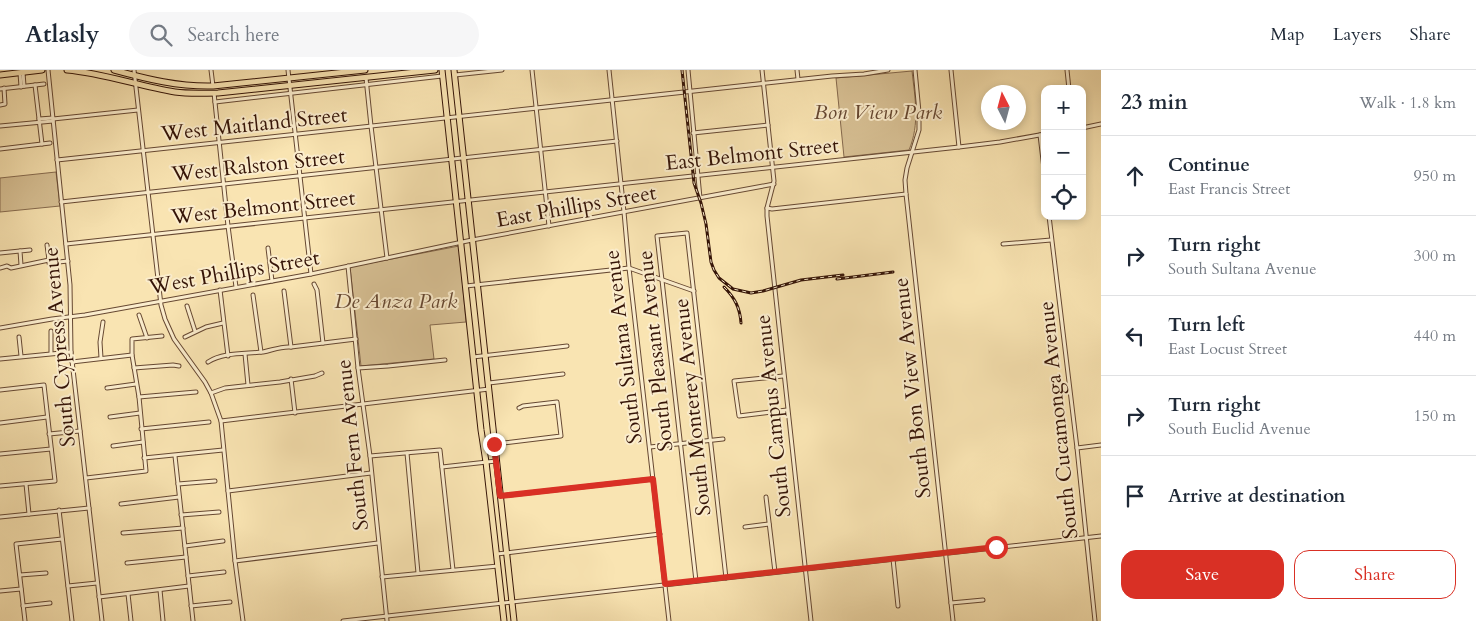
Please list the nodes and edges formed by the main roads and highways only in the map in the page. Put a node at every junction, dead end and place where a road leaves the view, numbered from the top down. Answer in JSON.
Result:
{"nodes":[{"id":1,"x":42,"y":70,"type":"edge"},
{"id":2,"x":67,"y":70,"type":"edge"},
{"id":3,"x":114,"y":70,"type":"edge"},
{"id":4,"x":365,"y":70,"type":"edge"},
{"id":5,"x":436,"y":70,"type":"edge"},
{"id":6,"x":135,"y":73,"type":"edge"},
{"id":7,"x":443,"y":73,"type":"edge"},
{"id":8,"x":454,"y":73,"type":"edge"},
{"id":9,"x":0,"y":75,"type":"edge"},
{"id":10,"x":454,"y":117,"type":"junction"},
{"id":11,"x":458,"y":159,"type":"junction"},
{"id":12,"x":504,"y":621,"type":"edge"},
{"id":13,"x":514,"y":621,"type":"edge"}],
"edges":[{"from":1,"to":9,"type":"main road"},
{"from":2,"to":5,"type":"main road"},
{"from":3,"to":6,"type":"main road"},
{"from":4,"to":6,"type":"main road"},
{"from":7,"to":10,"type":"main road"},
{"from":8,"to":10,"type":"main road"},
{"from":10,"to":11,"type":"main road"},
{"from":10,"to":11,"type":"main road"},
{"from":11,"to":12,"type":"main road"},
{"from":11,"to":13,"type":"main road"}]}
